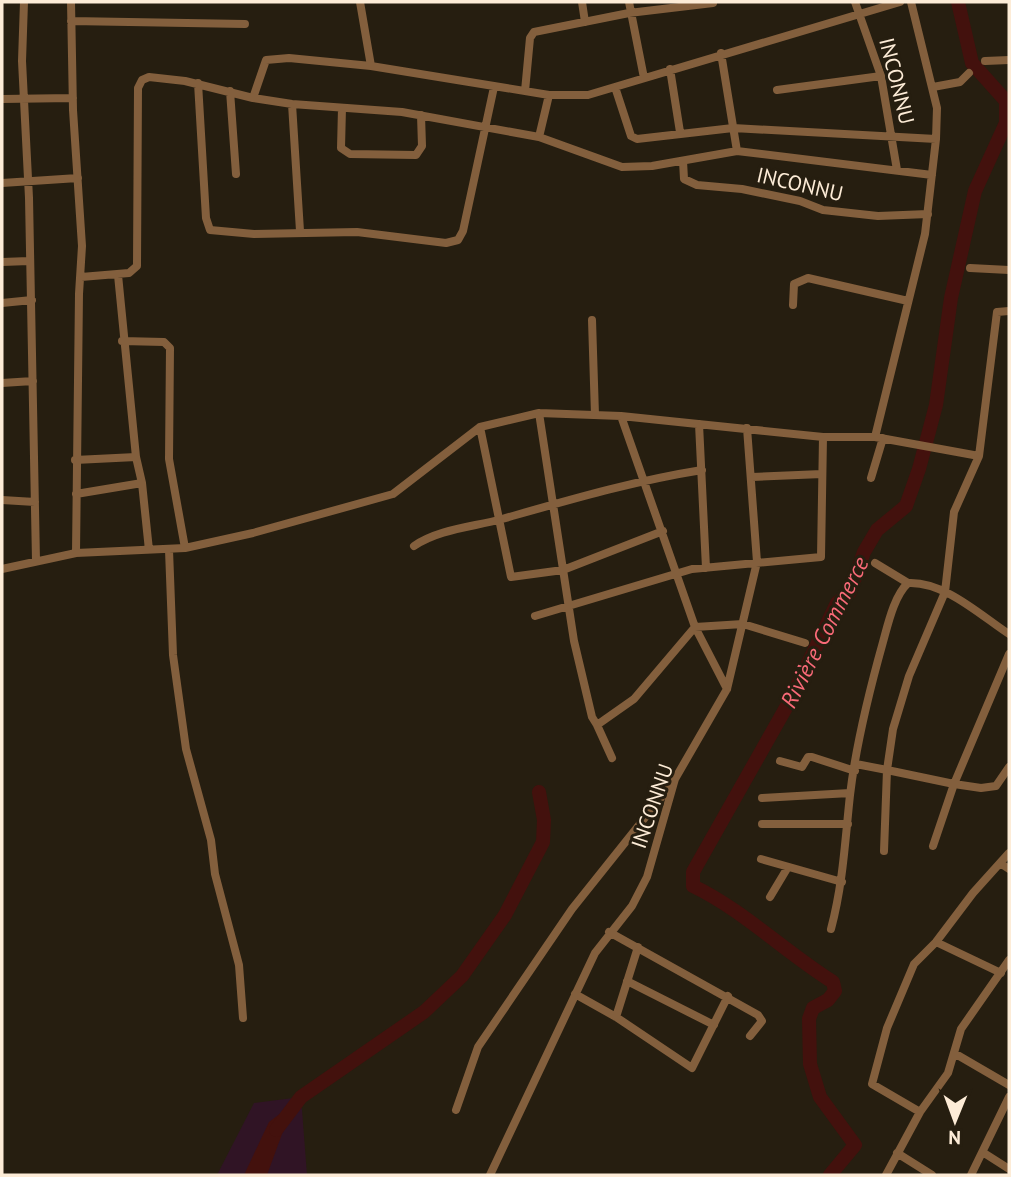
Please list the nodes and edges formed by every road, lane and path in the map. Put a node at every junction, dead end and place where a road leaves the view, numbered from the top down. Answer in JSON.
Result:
{"nodes":[{"id":1,"x":24,"y":2,"type":"edge"},
{"id":2,"x":71,"y":2,"type":"edge"},
{"id":3,"x":360,"y":2,"type":"edge"},
{"id":4,"x":582,"y":2,"type":"edge"},
{"id":5,"x":629,"y":2,"type":"edge"},
{"id":6,"x":855,"y":2,"type":"edge"},
{"id":7,"x":900,"y":2,"type":"edge"},
{"id":8,"x":911,"y":2,"type":"edge"},
{"id":9,"x":712,"y":3,"type":"edge"},
{"id":10,"x":692,"y":4,"type":"edge"},
{"id":11,"x":629,"y":13,"type":"junction"},
{"id":12,"x":861,"y":15,"type":"junction"},
{"id":13,"x":71,"y":21,"type":"junction"},
{"id":14,"x":585,"y":22,"type":"junction"},
{"id":15,"x":245,"y":24,"type":"dead end"},
{"id":16,"x":721,"y":53,"type":"junction"},
{"id":17,"x":1009,"y":60,"type":"edge"},
{"id":18,"x":985,"y":61,"type":"dead end"},
{"id":19,"x":370,"y":66,"type":"junction"},
{"id":20,"x":670,"y":69,"type":"junction"},
{"id":21,"x":969,"y":73,"type":"dead end"},
{"id":22,"x":881,"y":76,"type":"junction"},
{"id":23,"x":644,"y":78,"type":"junction"},
{"id":24,"x":198,"y":83,"type":"junction"},
{"id":25,"x":494,"y":87,"type":"junction"},
{"id":26,"x":615,"y":87,"type":"junction"},
{"id":27,"x":933,"y":87,"type":"junction"},
{"id":28,"x":777,"y":90,"type":"dead end"},
{"id":29,"x":230,"y":91,"type":"junction"},
{"id":30,"x":525,"y":91,"type":"junction"},
{"id":31,"x":549,"y":95,"type":"junction"},
{"id":32,"x":74,"y":98,"type":"junction"},
{"id":33,"x":253,"y":98,"type":"junction"},
{"id":34,"x":26,"y":99,"type":"junction"},
{"id":35,"x":2,"y":100,"type":"edge"},
{"id":36,"x":292,"y":104,"type":"junction"},
{"id":37,"x":342,"y":108,"type":"junction"},
{"id":38,"x":421,"y":115,"type":"junction"},
{"id":39,"x":486,"y":127,"type":"junction"},
{"id":40,"x":733,"y":128,"type":"junction"},
{"id":41,"x":680,"y":132,"type":"junction"},
{"id":42,"x":892,"y":136,"type":"junction"},
{"id":43,"x":539,"y":137,"type":"junction"},
{"id":44,"x":936,"y":139,"type":"junction"},
{"id":45,"x":737,"y":151,"type":"junction"},
{"id":46,"x":683,"y":161,"type":"junction"},
{"id":47,"x":897,"y":170,"type":"junction"},
{"id":48,"x":236,"y":174,"type":"dead end"},
{"id":49,"x":932,"y":174,"type":"junction"},
{"id":50,"x":78,"y":178,"type":"junction"},
{"id":51,"x":29,"y":180,"type":"junction"},
{"id":52,"x":2,"y":183,"type":"edge"},
{"id":53,"x":928,"y":214,"type":"junction"},
{"id":54,"x":300,"y":231,"type":"junction"},
{"id":55,"x":29,"y":261,"type":"junction"},
{"id":56,"x":2,"y":262,"type":"edge"},
{"id":57,"x":970,"y":268,"type":"dead end"},
{"id":58,"x":1009,"y":270,"type":"edge"},
{"id":59,"x":118,"y":275,"type":"junction"},
{"id":60,"x":80,"y":276,"type":"junction"},
{"id":61,"x":32,"y":300,"type":"junction"},
{"id":62,"x":908,"y":301,"type":"junction"},
{"id":63,"x":2,"y":303,"type":"edge"},
{"id":64,"x":793,"y":304,"type":"dead end"},
{"id":65,"x":1009,"y":311,"type":"edge"},
{"id":66,"x":592,"y":320,"type":"dead end"},
{"id":67,"x":122,"y":341,"type":"junction"},
{"id":68,"x":33,"y":381,"type":"junction"},
{"id":69,"x":2,"y":383,"type":"edge"},
{"id":70,"x":539,"y":413,"type":"junction"},
{"id":71,"x":595,"y":415,"type":"junction"},
{"id":72,"x":621,"y":416,"type":"junction"},
{"id":73,"x":699,"y":424,"type":"junction"},
{"id":74,"x":480,"y":427,"type":"junction"},
{"id":75,"x":747,"y":428,"type":"junction"},
{"id":76,"x":823,"y":437,"type":"junction"},
{"id":77,"x":879,"y":438,"type":"junction"},
{"id":78,"x":979,"y":456,"type":"junction"},
{"id":79,"x":136,"y":457,"type":"junction"},
{"id":80,"x":75,"y":460,"type":"junction"},
{"id":81,"x":702,"y":470,"type":"junction"},
{"id":82,"x":822,"y":474,"type":"junction"},
{"id":83,"x":752,"y":477,"type":"junction"},
{"id":84,"x":871,"y":478,"type":"dead end"},
{"id":85,"x":645,"y":479,"type":"junction"},
{"id":86,"x":142,"y":483,"type":"junction"},
{"id":87,"x":76,"y":494,"type":"junction"},
{"id":88,"x":2,"y":500,"type":"edge"},
{"id":89,"x":35,"y":502,"type":"junction"},
{"id":90,"x":552,"y":503,"type":"junction"},
{"id":91,"x":500,"y":520,"type":"junction"},
{"id":92,"x":663,"y":531,"type":"junction"},
{"id":93,"x":414,"y":545,"type":"dead end"},
{"id":94,"x":186,"y":548,"type":"junction"},
{"id":95,"x":149,"y":550,"type":"junction"},
{"id":96,"x":169,"y":550,"type":"junction"},
{"id":97,"x":76,"y":553,"type":"junction"},
{"id":98,"x":36,"y":561,"type":"junction"},
{"id":99,"x":757,"y":562,"type":"junction"},
{"id":100,"x":875,"y":563,"type":"dead end"},
{"id":101,"x":706,"y":568,"type":"junction"},
{"id":102,"x":2,"y":569,"type":"edge"},
{"id":103,"x":563,"y":570,"type":"junction"},
{"id":104,"x":678,"y":572,"type":"junction"},
{"id":105,"x":908,"y":583,"type":"junction"},
{"id":106,"x":943,"y":595,"type":"junction"},
{"id":107,"x":569,"y":606,"type":"junction"},
{"id":108,"x":535,"y":616,"type":"dead end"},
{"id":109,"x":743,"y":624,"type":"junction"},
{"id":110,"x":695,"y":627,"type":"junction"},
{"id":111,"x":1009,"y":634,"type":"edge"},
{"id":112,"x":805,"y":643,"type":"dead end"},
{"id":113,"x":1009,"y":654,"type":"edge"},
{"id":114,"x":727,"y":689,"type":"junction"},
{"id":115,"x":597,"y":725,"type":"junction"},
{"id":116,"x":612,"y":758,"type":"dead end"},
{"id":117,"x":780,"y":761,"type":"dead end"},
{"id":118,"x":1009,"y":767,"type":"edge"},
{"id":119,"x":855,"y":768,"type":"junction"},
{"id":120,"x":887,"y":770,"type":"junction"},
{"id":121,"x":674,"y":779,"type":"junction"},
{"id":122,"x":954,"y":784,"type":"junction"},
{"id":123,"x":850,"y":793,"type":"junction"},
{"id":124,"x":762,"y":798,"type":"dead end"},
{"id":125,"x":762,"y":824,"type":"dead end"},
{"id":126,"x":848,"y":824,"type":"junction"},
{"id":127,"x":933,"y":846,"type":"dead end"},
{"id":128,"x":884,"y":850,"type":"dead end"},
{"id":129,"x":1009,"y":853,"type":"edge"},
{"id":130,"x":761,"y":859,"type":"dead end"},
{"id":131,"x":1000,"y":863,"type":"junction"},
{"id":132,"x":788,"y":867,"type":"junction"},
{"id":133,"x":1009,"y":869,"type":"edge"},
{"id":134,"x":842,"y":882,"type":"junction"},
{"id":135,"x":770,"y":897,"type":"dead end"},
{"id":136,"x":831,"y":929,"type":"dead end"},
{"id":137,"x":609,"y":932,"type":"junction"},
{"id":138,"x":936,"y":942,"type":"junction"},
{"id":139,"x":638,"y":947,"type":"junction"},
{"id":140,"x":1009,"y":960,"type":"edge"},
{"id":141,"x":1000,"y":973,"type":"junction"},
{"id":142,"x":627,"y":981,"type":"junction"},
{"id":143,"x":575,"y":994,"type":"junction"},
{"id":144,"x":728,"y":996,"type":"junction"},
{"id":145,"x":616,"y":1017,"type":"junction"},
{"id":146,"x":243,"y":1018,"type":"dead end"},
{"id":147,"x":714,"y":1025,"type":"junction"},
{"id":148,"x":750,"y":1036,"type":"dead end"},
{"id":149,"x":954,"y":1053,"type":"junction"},
{"id":150,"x":1009,"y":1085,"type":"edge"},
{"id":151,"x":1009,"y":1097,"type":"edge"},
{"id":152,"x":456,"y":1110,"type":"dead end"},
{"id":153,"x":920,"y":1112,"type":"junction"},
{"id":154,"x":897,"y":1153,"type":"junction"},
{"id":155,"x":984,"y":1153,"type":"junction"},
{"id":156,"x":1009,"y":1169,"type":"edge"},
{"id":157,"x":490,"y":1175,"type":"edge"},
{"id":158,"x":886,"y":1175,"type":"edge"},
{"id":159,"x":932,"y":1175,"type":"edge"},
{"id":160,"x":971,"y":1175,"type":"edge"}],
"edges":[{"from":1,"to":34,"type":"street"},
{"from":2,"to":13,"type":"street"},
{"from":3,"to":19,"type":"street"},
{"from":4,"to":14,"type":"street"},
{"from":5,"to":11,"type":"street"},
{"from":6,"to":12,"type":"street","name":"INCONNU"},
{"from":7,"to":12,"type":"street","name":"INCONNU"},
{"from":8,"to":27,"type":"street"},
{"from":9,"to":10,"type":"street"},
{"from":10,"to":11,"type":"street"},
{"from":11,"to":14,"type":"street"},
{"from":11,"to":23,"type":"street"},
{"from":12,"to":16,"type":"street","name":"INCONNU"},
{"from":12,"to":22,"type":"street","name":"INCONNU"},
{"from":13,"to":15,"type":"street"},
{"from":13,"to":32,"type":"street"},
{"from":14,"to":30,"type":"street"},
{"from":16,"to":20,"type":"street","name":"INCONNU"},
{"from":16,"to":40,"type":"street","name":"INCONNU"},
{"from":17,"to":18,"type":"street"},
{"from":19,"to":25,"type":"street","name":"INCONNU"},
{"from":19,"to":33,"type":"street","name":"INCONNU"},
{"from":20,"to":23,"type":"street","name":"INCONNU"},
{"from":20,"to":41,"type":"street"},
{"from":21,"to":27,"type":"street","name":"INCONNU"},
{"from":22,"to":28,"type":"street","name":"INCONNU"},
{"from":22,"to":42,"type":"street","name":"INCONNU"},
{"from":23,"to":26,"type":"street","name":"INCONNU"},
{"from":24,"to":29,"type":"street","name":"INCONNU"},
{"from":24,"to":54,"type":"street"},
{"from":24,"to":59,"type":"street","name":"INCONNU"},
{"from":25,"to":30,"type":"street","name":"INCONNU"},
{"from":25,"to":39,"type":"street"},
{"from":26,"to":31,"type":"street","name":"INCONNU"},
{"from":26,"to":41,"type":"street","name":"INCONNU"},
{"from":27,"to":44,"type":"street"},
{"from":29,"to":33,"type":"street","name":"INCONNU"},
{"from":29,"to":48,"type":"street"},
{"from":30,"to":31,"type":"street","name":"INCONNU"},
{"from":31,"to":43,"type":"street"},
{"from":32,"to":34,"type":"street"},
{"from":32,"to":50,"type":"street"},
{"from":33,"to":36,"type":"street","name":"INCONNU"},
{"from":34,"to":35,"type":"street"},
{"from":34,"to":51,"type":"street"},
{"from":36,"to":37,"type":"street","name":"INCONNU"},
{"from":36,"to":54,"type":"street"},
{"from":37,"to":38,"type":"street","name":"INCONNU"},
{"from":37,"to":38,"type":"street"},
{"from":38,"to":39,"type":"street","name":"INCONNU"},
{"from":39,"to":43,"type":"street","name":"INCONNU"},
{"from":39,"to":54,"type":"street"},
{"from":40,"to":41,"type":"street","name":"INCONNU"},
{"from":40,"to":42,"type":"street","name":"INCONNU"},
{"from":40,"to":45,"type":"street","name":"INCONNU"},
{"from":42,"to":44,"type":"street","name":"INCONNU"},
{"from":42,"to":47,"type":"street","name":"INCONNU"},
{"from":43,"to":46,"type":"street","name":"INCONNU"},
{"from":44,"to":49,"type":"street"},
{"from":45,"to":46,"type":"street","name":"INCONNU"},
{"from":45,"to":47,"type":"street","name":"INCONNU"},
{"from":46,"to":53,"type":"street","name":"INCONNU"},
{"from":47,"to":49,"type":"street","name":"INCONNU"},
{"from":49,"to":53,"type":"street"},
{"from":50,"to":51,"type":"street"},
{"from":50,"to":60,"type":"street"},
{"from":51,"to":52,"type":"street"},
{"from":51,"to":55,"type":"street"},
{"from":53,"to":62,"type":"street"},
{"from":55,"to":56,"type":"street"},
{"from":55,"to":61,"type":"street"},
{"from":57,"to":58,"type":"street"},
{"from":59,"to":60,"type":"street"},
{"from":59,"to":67,"type":"street"},
{"from":60,"to":80,"type":"street"},
{"from":61,"to":63,"type":"street"},
{"from":61,"to":68,"type":"street"},
{"from":62,"to":64,"type":"street"},
{"from":62,"to":77,"type":"street"},
{"from":65,"to":78,"type":"street"},
{"from":66,"to":71,"type":"street"},
{"from":67,"to":79,"type":"street"},
{"from":67,"to":94,"type":"street"},
{"from":68,"to":69,"type":"street"},
{"from":68,"to":89,"type":"street"},
{"from":70,"to":71,"type":"street"},
{"from":70,"to":74,"type":"street"},
{"from":70,"to":90,"type":"street"},
{"from":71,"to":72,"type":"street"},
{"from":72,"to":73,"type":"street"},
{"from":72,"to":85,"type":"street"},
{"from":73,"to":75,"type":"street"},
{"from":73,"to":81,"type":"street"},
{"from":74,"to":91,"type":"street"},
{"from":74,"to":94,"type":"street"},
{"from":75,"to":76,"type":"street"},
{"from":75,"to":83,"type":"street","name":"INCONNU"},
{"from":76,"to":77,"type":"street"},
{"from":76,"to":82,"type":"street"},
{"from":77,"to":78,"type":"street"},
{"from":77,"to":84,"type":"street"},
{"from":78,"to":106,"type":"street"},
{"from":79,"to":80,"type":"street"},
{"from":79,"to":86,"type":"street"},
{"from":80,"to":87,"type":"street"},
{"from":81,"to":85,"type":"street"},
{"from":81,"to":101,"type":"street"},
{"from":82,"to":83,"type":"street"},
{"from":82,"to":99,"type":"street"},
{"from":83,"to":99,"type":"street","name":"INCONNU"},
{"from":85,"to":90,"type":"street"},
{"from":85,"to":92,"type":"street"},
{"from":86,"to":87,"type":"street"},
{"from":86,"to":95,"type":"street"},
{"from":87,"to":97,"type":"street"},
{"from":88,"to":89,"type":"street"},
{"from":89,"to":98,"type":"street"},
{"from":90,"to":91,"type":"street"},
{"from":90,"to":103,"type":"street"},
{"from":91,"to":93,"type":"street"},
{"from":91,"to":103,"type":"street"},
{"from":92,"to":103,"type":"street"},
{"from":92,"to":104,"type":"street"},
{"from":94,"to":96,"type":"street"},
{"from":95,"to":96,"type":"street"},
{"from":95,"to":97,"type":"street"},
{"from":96,"to":146,"type":"street"},
{"from":97,"to":98,"type":"street"},
{"from":98,"to":102,"type":"street"},
{"from":99,"to":101,"type":"street"},
{"from":99,"to":109,"type":"street","name":"INCONNU"},
{"from":100,"to":105,"type":"street"},
{"from":101,"to":104,"type":"street"},
{"from":103,"to":107,"type":"street"},
{"from":104,"to":107,"type":"street"},
{"from":104,"to":110,"type":"street"},
{"from":105,"to":106,"type":"street"},
{"from":105,"to":119,"type":"street"},
{"from":106,"to":111,"type":"street"},
{"from":106,"to":120,"type":"street"},
{"from":107,"to":108,"type":"street"},
{"from":107,"to":115,"type":"street"},
{"from":109,"to":110,"type":"street"},
{"from":109,"to":112,"type":"street"},
{"from":109,"to":114,"type":"street","name":"INCONNU"},
{"from":110,"to":114,"type":"street"},
{"from":110,"to":115,"type":"street"},
{"from":113,"to":122,"type":"street"},
{"from":114,"to":121,"type":"street","name":"INCONNU"},
{"from":115,"to":116,"type":"street"},
{"from":117,"to":119,"type":"street"},
{"from":118,"to":122,"type":"street"},
{"from":119,"to":120,"type":"street"},
{"from":119,"to":123,"type":"street"},
{"from":120,"to":122,"type":"street"},
{"from":120,"to":128,"type":"street"},
{"from":121,"to":137,"type":"street","name":"INCONNU"},
{"from":121,"to":152,"type":"street"},
{"from":122,"to":127,"type":"street"},
{"from":123,"to":124,"type":"street"},
{"from":123,"to":126,"type":"street"},
{"from":125,"to":126,"type":"street"},
{"from":126,"to":134,"type":"street"},
{"from":129,"to":131,"type":"street"},
{"from":130,"to":132,"type":"street"},
{"from":131,"to":133,"type":"street"},
{"from":131,"to":138,"type":"street"},
{"from":132,"to":134,"type":"street"},
{"from":132,"to":135,"type":"street"},
{"from":134,"to":136,"type":"street"},
{"from":137,"to":139,"type":"street"},
{"from":137,"to":143,"type":"street","name":"INCONNU"},
{"from":138,"to":141,"type":"street"},
{"from":138,"to":153,"type":"street"},
{"from":139,"to":142,"type":"street"},
{"from":139,"to":144,"type":"street"},
{"from":140,"to":141,"type":"street"},
{"from":141,"to":149,"type":"street"},
{"from":142,"to":145,"type":"street"},
{"from":142,"to":147,"type":"street"},
{"from":143,"to":145,"type":"street"},
{"from":143,"to":157,"type":"street","name":"INCONNU"},
{"from":144,"to":147,"type":"street"},
{"from":144,"to":148,"type":"street"},
{"from":145,"to":147,"type":"street"},
{"from":149,"to":150,"type":"street"},
{"from":149,"to":153,"type":"street"},
{"from":151,"to":155,"type":"street"},
{"from":153,"to":154,"type":"street"},
{"from":154,"to":158,"type":"street"},
{"from":154,"to":159,"type":"street"},
{"from":155,"to":156,"type":"street"},
{"from":155,"to":160,"type":"street"}]}
